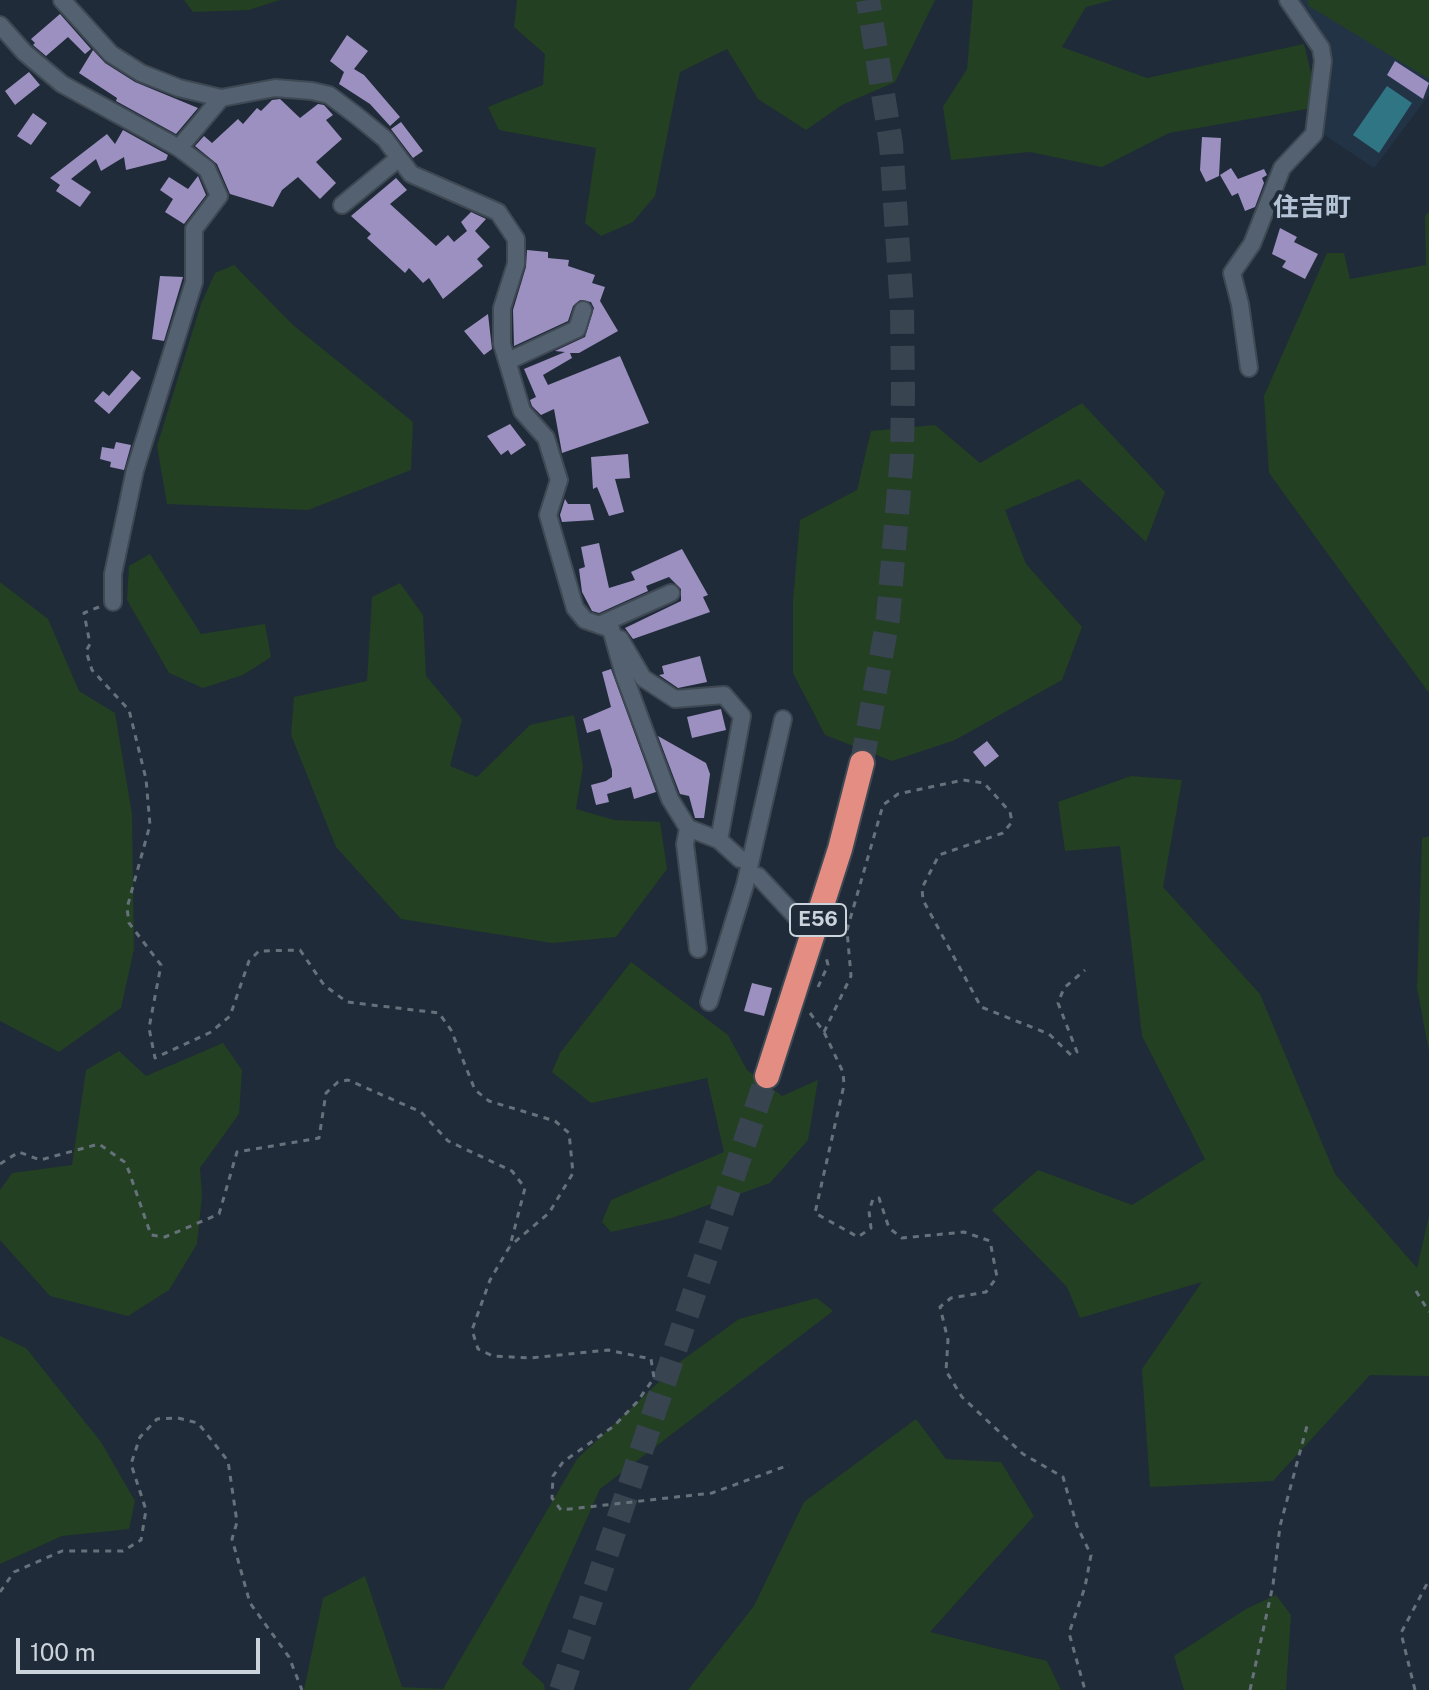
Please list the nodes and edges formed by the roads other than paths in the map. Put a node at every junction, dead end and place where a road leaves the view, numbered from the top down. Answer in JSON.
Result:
{"nodes":[{"id":1,"x":62,"y":0,"type":"edge"},
{"id":2,"x":1288,"y":0,"type":"edge"},
{"id":3,"x":0,"y":25,"type":"edge"},
{"id":4,"x":221,"y":98,"type":"junction"},
{"id":5,"x":179,"y":148,"type":"junction"},
{"id":6,"x":399,"y":158,"type":"junction"},
{"id":7,"x":342,"y":205,"type":"dead end"},
{"id":8,"x":583,"y":310,"type":"dead end"},
{"id":9,"x":508,"y":361,"type":"junction"},
{"id":10,"x":1249,"y":368,"type":"dead end"},
{"id":11,"x":671,"y":593,"type":"dead end"},
{"id":12,"x":113,"y":602,"type":"road end"},
{"id":13,"x":605,"y":627,"type":"junction"},
{"id":14,"x":783,"y":719,"type":"dead end"},
{"id":15,"x":862,"y":763,"type":"tunnel mouth"},
{"id":16,"x":688,"y":828,"type":"junction"},
{"id":17,"x":719,"y":840,"type":"junction"},
{"id":18,"x":740,"y":859,"type":"dead end"},
{"id":19,"x":758,"y":876,"type":"dead end"},
{"id":20,"x":799,"y":920,"type":"dead end"},
{"id":21,"x":698,"y":949,"type":"dead end"},
{"id":22,"x":709,"y":1002,"type":"dead end"},
{"id":23,"x":767,"y":1076,"type":"tunnel mouth"}],
"edges":[{"from":1,"to":4,"type":"street"},
{"from":2,"to":10,"type":"street"},
{"from":3,"to":5,"type":"street"},
{"from":4,"to":5,"type":"street"},
{"from":4,"to":6,"type":"street"},
{"from":5,"to":12,"type":"street"},
{"from":6,"to":7,"type":"street"},
{"from":6,"to":9,"type":"street"},
{"from":8,"to":9,"type":"street"},
{"from":9,"to":13,"type":"street"},
{"from":11,"to":13,"type":"street"},
{"from":13,"to":16,"type":"street"},
{"from":13,"to":17,"type":"street"},
{"from":14,"to":22,"type":"street"},
{"from":15,"to":23,"type":"highway","number":"E56"},
{"from":16,"to":17,"type":"street"},
{"from":16,"to":21,"type":"street"},
{"from":17,"to":18,"type":"street"},
{"from":19,"to":20,"type":"street"}]}
